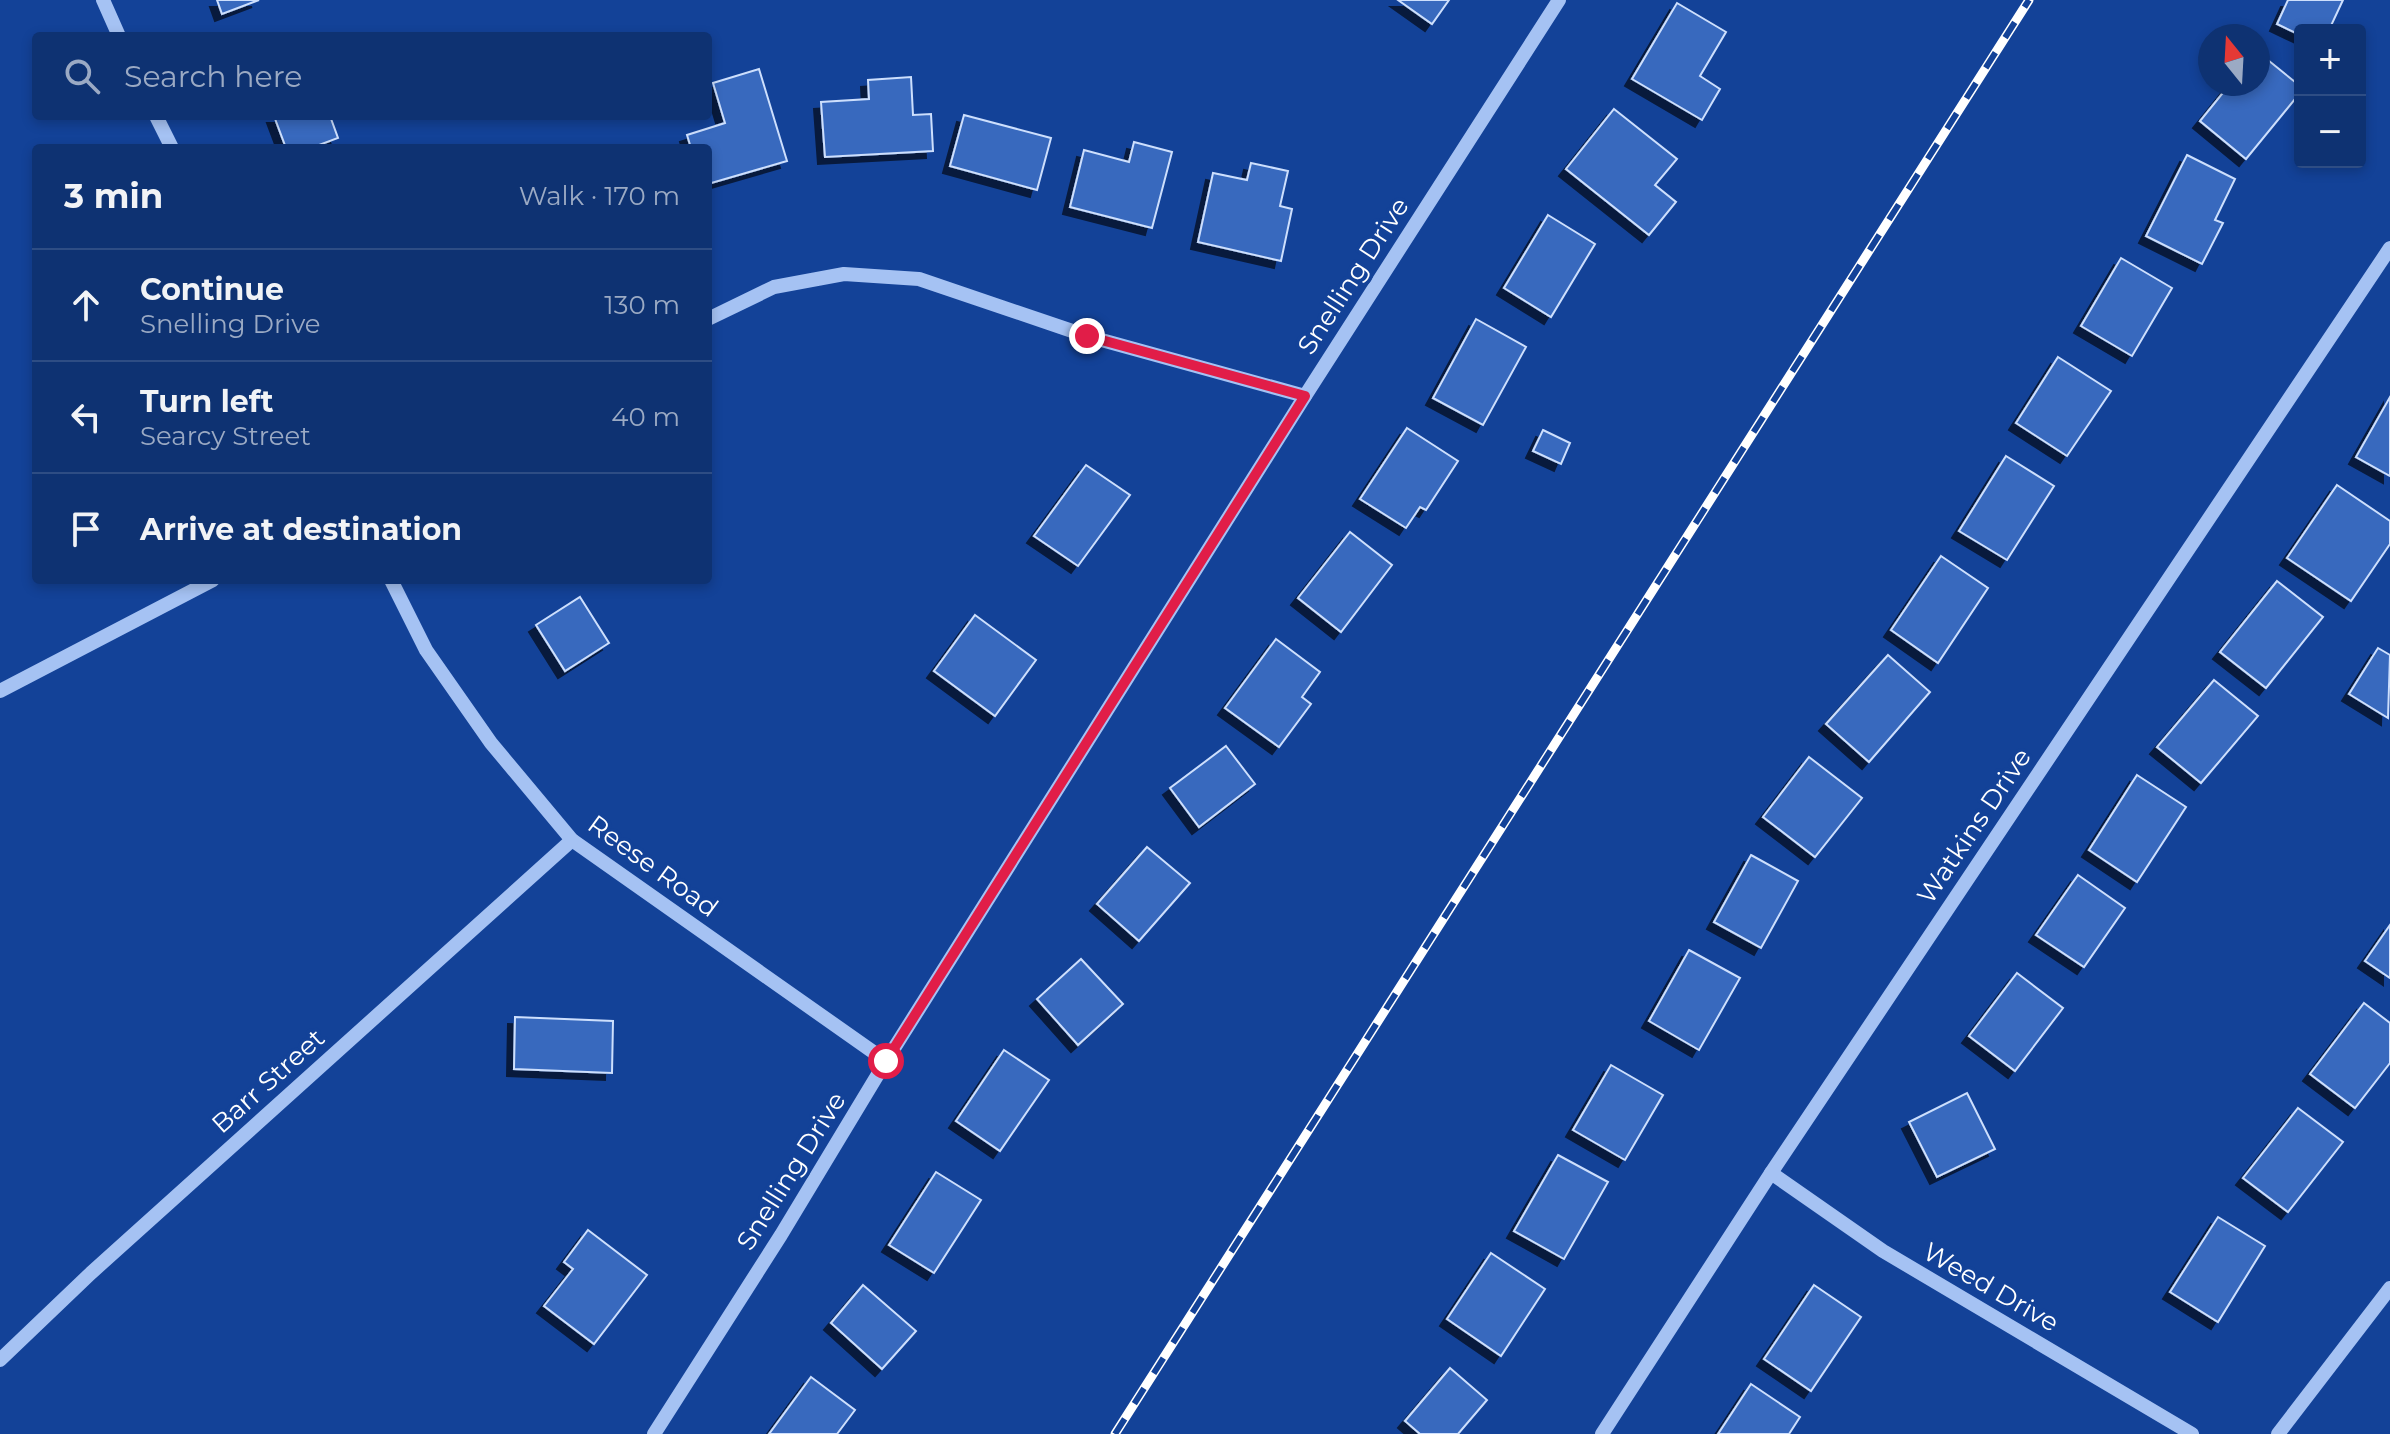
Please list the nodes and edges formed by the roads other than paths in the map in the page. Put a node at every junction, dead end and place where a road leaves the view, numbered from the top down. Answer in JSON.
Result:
{"nodes":[{"id":1,"x":103,"y":0,"type":"edge"},
{"id":2,"x":1559,"y":0,"type":"edge"},
{"id":3,"x":117,"y":32,"type":"edge"},
{"id":4,"x":158,"y":120,"type":"edge"},
{"id":5,"x":170,"y":144,"type":"edge"},
{"id":6,"x":2390,"y":248,"type":"edge"},
{"id":7,"x":712,"y":317,"type":"edge"},
{"id":8,"x":1305,"y":396,"type":"junction"},
{"id":9,"x":205,"y":584,"type":"edge"},
{"id":10,"x":393,"y":584,"type":"edge"},
{"id":11,"x":0,"y":691,"type":"edge"},
{"id":12,"x":572,"y":840,"type":"junction"},
{"id":13,"x":886,"y":1061,"type":"junction"},
{"id":14,"x":1771,"y":1173,"type":"junction"},
{"id":15,"x":2390,"y":1288,"type":"edge"},
{"id":16,"x":0,"y":1360,"type":"edge"},
{"id":17,"x":654,"y":1434,"type":"edge"},
{"id":18,"x":1602,"y":1434,"type":"edge"},
{"id":19,"x":2192,"y":1434,"type":"edge"},
{"id":20,"x":2278,"y":1434,"type":"edge"}],
"edges":[{"from":1,"to":3,"type":"street"},
{"from":2,"to":8,"type":"street","name":"Snelling Drive"},
{"from":4,"to":5,"type":"street"},
{"from":6,"to":14,"type":"street","name":"Watkins Drive"},
{"from":7,"to":8,"type":"street"},
{"from":8,"to":13,"type":"street","name":"Snelling Drive"},
{"from":9,"to":11,"type":"street"},
{"from":10,"to":12,"type":"street","name":"Reese Road"},
{"from":12,"to":13,"type":"street","name":"Reese Road"},
{"from":12,"to":16,"type":"street","name":"Barr Street"},
{"from":13,"to":17,"type":"street","name":"Snelling Drive"},
{"from":14,"to":18,"type":"street","name":"Watkins Drive"},
{"from":14,"to":19,"type":"street","name":"Weed Drive"},
{"from":15,"to":20,"type":"street"}]}
